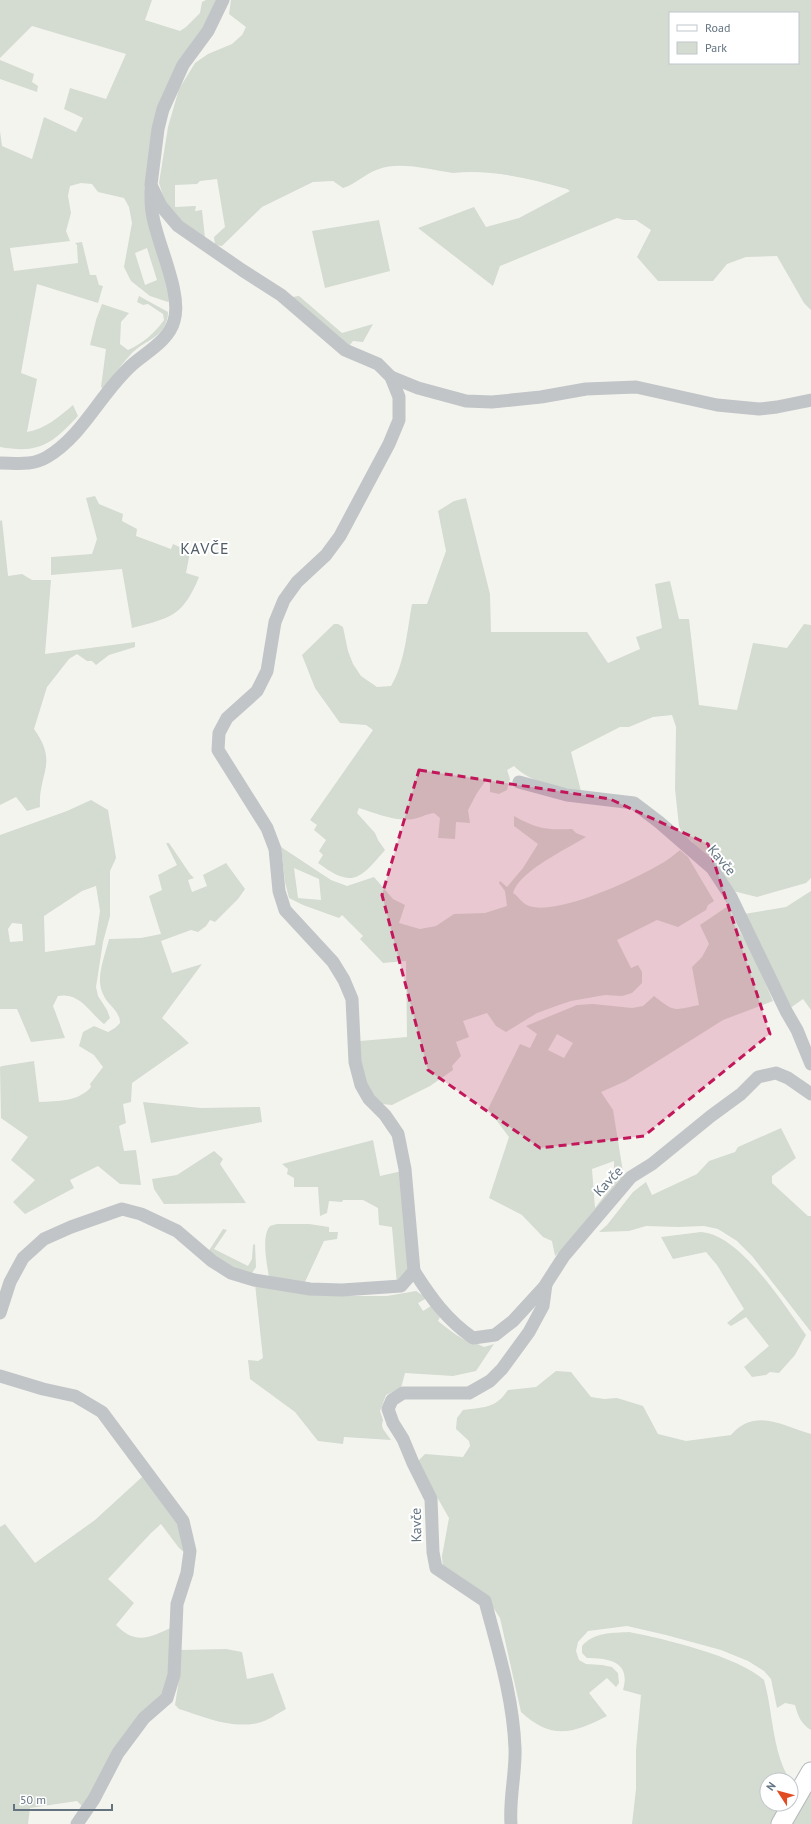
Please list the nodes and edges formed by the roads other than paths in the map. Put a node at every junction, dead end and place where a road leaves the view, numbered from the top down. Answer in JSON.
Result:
{"nodes":[{"id":1,"x":223,"y":0,"type":"edge"},
{"id":2,"x":151,"y":185,"type":"junction"},
{"id":3,"x":391,"y":376,"type":"junction"},
{"id":4,"x":811,"y":400,"type":"edge"},
{"id":5,"x":0,"y":463,"type":"edge"},
{"id":6,"x":519,"y":782,"type":"dead end"},
{"id":7,"x":811,"y":1064,"type":"edge"},
{"id":8,"x":811,"y":1094,"type":"edge"},
{"id":9,"x":414,"y":1271,"type":"junction"},
{"id":10,"x":546,"y":1284,"type":"junction"},
{"id":11,"x":0,"y":1313,"type":"edge"},
{"id":12,"x":0,"y":1376,"type":"edge"},
{"id":13,"x":811,"y":1772,"type":"edge"},
{"id":14,"x":77,"y":1824,"type":"edge"},
{"id":15,"x":511,"y":1824,"type":"edge"},
{"id":16,"x":781,"y":1824,"type":"edge"}],
"edges":[{"from":1,"to":2,"type":"street"},
{"from":2,"to":3,"type":"street"},
{"from":2,"to":5,"type":"street"},
{"from":3,"to":4,"type":"street"},
{"from":3,"to":9,"type":"street"},
{"from":6,"to":7,"type":"street","name":"Kavče"},
{"from":8,"to":10,"type":"street","name":"Kavče"},
{"from":9,"to":10,"type":"street","name":"Kavče"},
{"from":9,"to":11,"type":"street"},
{"from":10,"to":15,"type":"street","name":"Kavče"},
{"from":12,"to":14,"type":"street"},
{"from":13,"to":16,"type":"street"}]}
